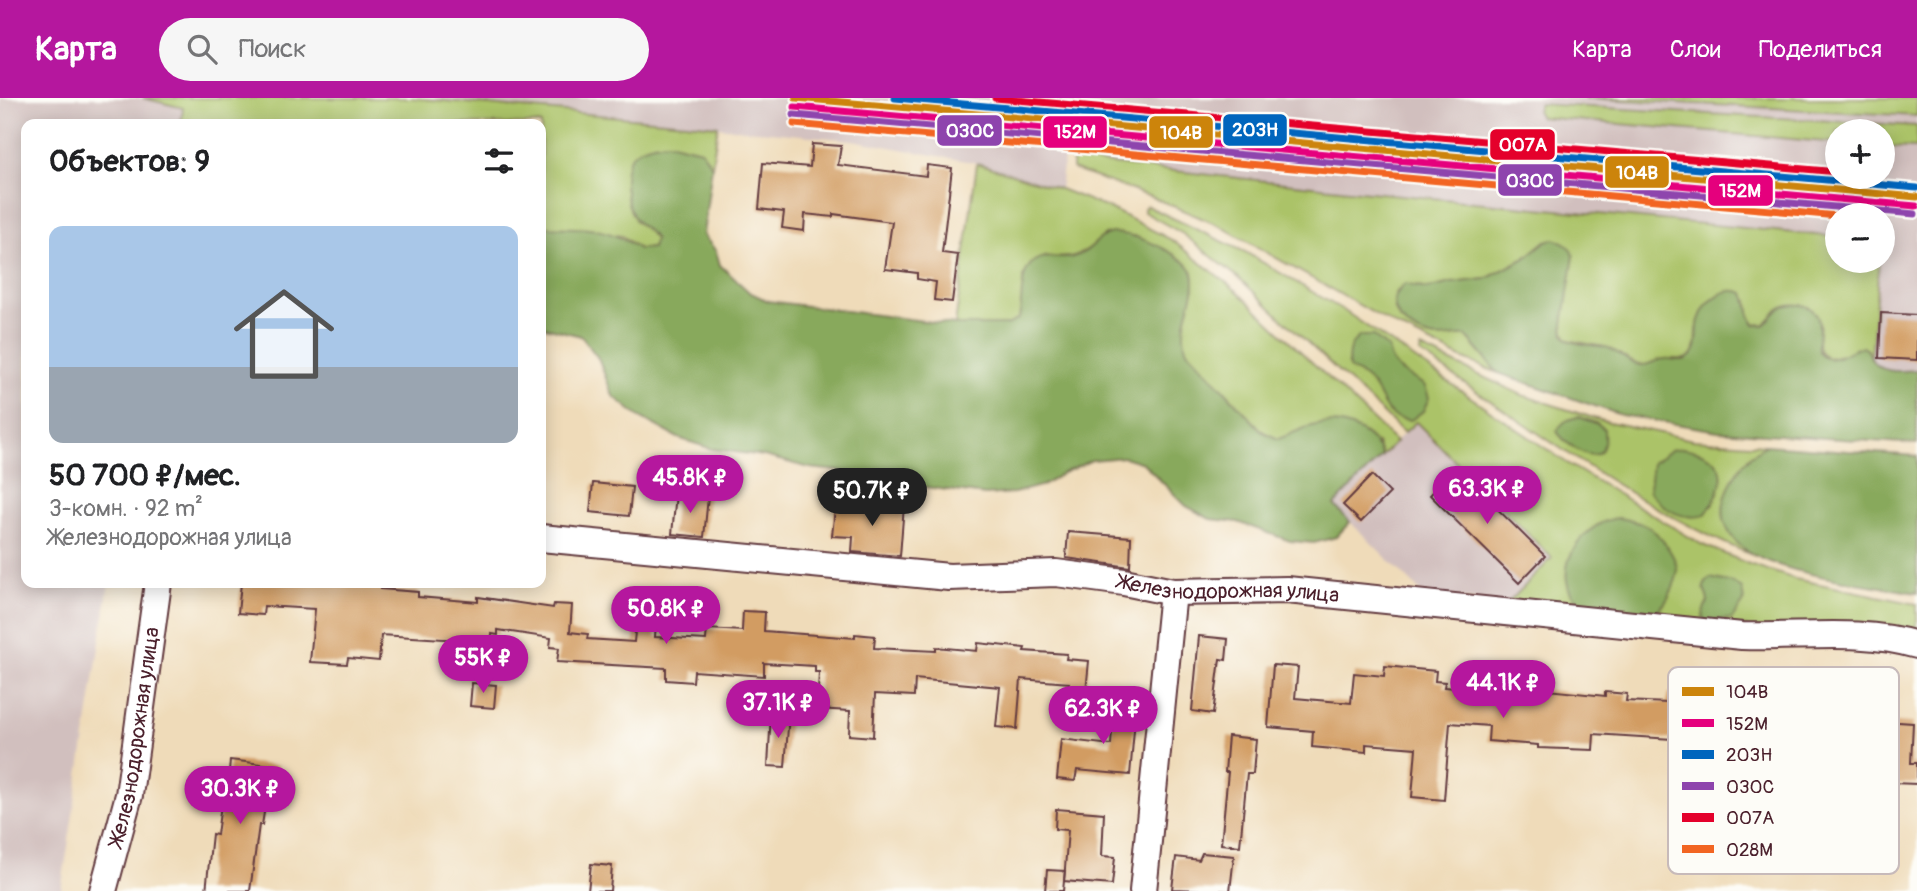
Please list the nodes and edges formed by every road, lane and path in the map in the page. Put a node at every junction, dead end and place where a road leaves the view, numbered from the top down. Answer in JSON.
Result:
{"nodes":[{"id":1,"x":546,"y":538,"type":"edge"},
{"id":2,"x":157,"y":588,"type":"edge"},
{"id":3,"x":1173,"y":592,"type":"junction"},
{"id":4,"x":1917,"y":645,"type":"edge"},
{"id":5,"x":103,"y":891,"type":"edge"},
{"id":6,"x":1143,"y":891,"type":"edge"}],
"edges":[{"from":1,"to":3,"type":"street","name":"Железнодорожная улица"},
{"from":2,"to":5,"type":"street","name":"Железнодорожная улица"},
{"from":3,"to":4,"type":"street","name":"Железнодорожная улица"},
{"from":3,"to":6,"type":"street"}]}
